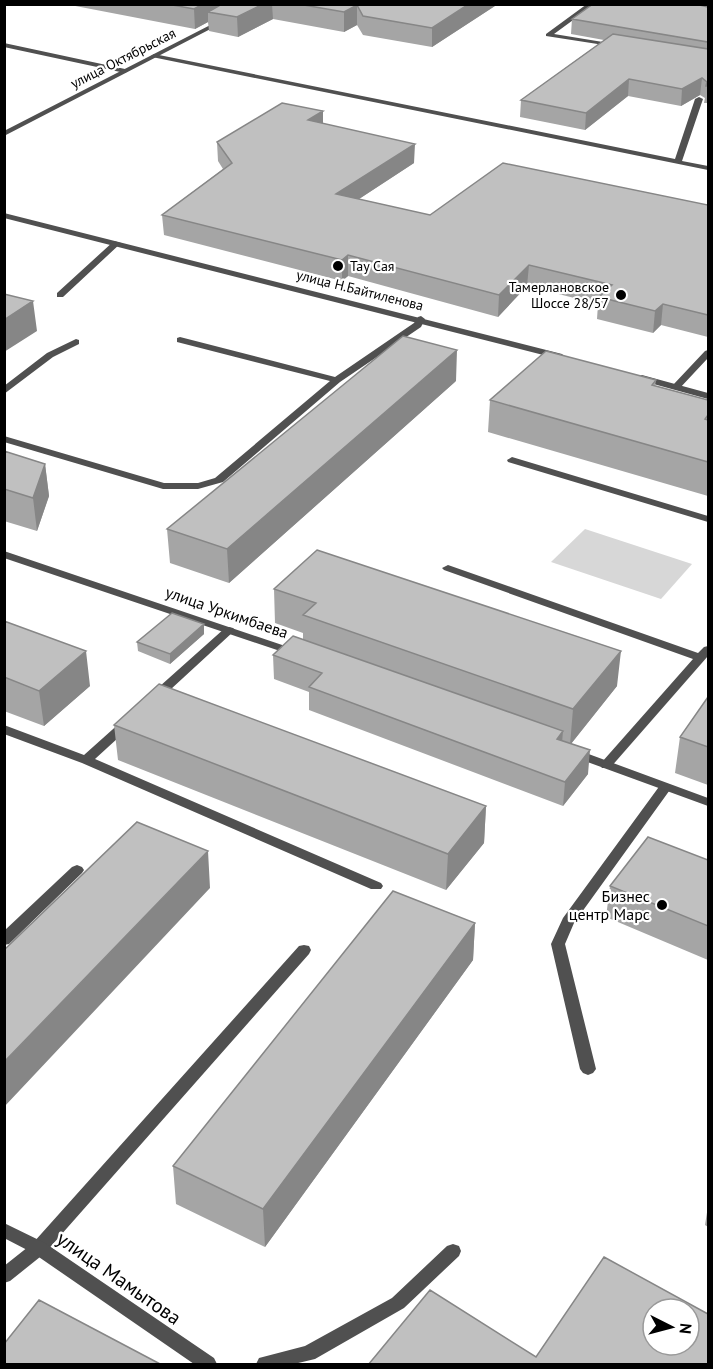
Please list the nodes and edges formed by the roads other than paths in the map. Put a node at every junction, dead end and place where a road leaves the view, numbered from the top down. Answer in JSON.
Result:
{"nodes":[{"id":1,"x":592,"y":4,"type":"edge"},
{"id":2,"x":226,"y":19,"type":"edge"},
{"id":3,"x":4,"y":45,"type":"edge"},
{"id":4,"x":628,"y":49,"type":"edge"},
{"id":5,"x":154,"y":56,"type":"junction"},
{"id":6,"x":125,"y":71,"type":"junction"},
{"id":7,"x":699,"y":99,"type":"edge"},
{"id":8,"x":4,"y":134,"type":"edge"},
{"id":9,"x":678,"y":162,"type":"junction"},
{"id":10,"x":708,"y":168,"type":"edge"},
{"id":11,"x":4,"y":215,"type":"edge"},
{"id":12,"x":117,"y":243,"type":"junction"},
{"id":13,"x":60,"y":295,"type":"dead end"},
{"id":14,"x":421,"y":319,"type":"junction"},
{"id":15,"x":180,"y":340,"type":"dead end"},
{"id":16,"x":76,"y":342,"type":"dead end"},
{"id":17,"x":708,"y":353,"type":"edge"},
{"id":18,"x":564,"y":357,"type":"edge"},
{"id":19,"x":631,"y":375,"type":"edge"},
{"id":20,"x":337,"y":380,"type":"junction"},
{"id":21,"x":676,"y":387,"type":"junction"},
{"id":22,"x":4,"y":391,"type":"edge"},
{"id":23,"x":708,"y":396,"type":"edge"},
{"id":24,"x":4,"y":439,"type":"edge"},
{"id":25,"x":512,"y":460,"type":"dead end"},
{"id":26,"x":708,"y":519,"type":"edge"},
{"id":27,"x":4,"y":554,"type":"edge"},
{"id":28,"x":448,"y":568,"type":"dead end"},
{"id":29,"x":229,"y":630,"type":"junction"},
{"id":30,"x":705,"y":653,"type":"edge"},
{"id":31,"x":304,"y":656,"type":"edge"},
{"id":32,"x":4,"y":729,"type":"edge"},
{"id":33,"x":563,"y":749,"type":"edge"},
{"id":34,"x":86,"y":760,"type":"junction"},
{"id":35,"x":606,"y":765,"type":"junction"},
{"id":36,"x":666,"y":787,"type":"junction"},
{"id":37,"x":708,"y":802,"type":"edge"},
{"id":38,"x":77,"y":870,"type":"dead end"},
{"id":39,"x":376,"y":886,"type":"dead end"},
{"id":40,"x":4,"y":940,"type":"edge"},
{"id":41,"x":304,"y":950,"type":"dead end"},
{"id":42,"x":588,"y":1070,"type":"dead end"},
{"id":43,"x":4,"y":1230,"type":"edge"},
{"id":44,"x":39,"y":1248,"type":"junction"},
{"id":45,"x":453,"y":1251,"type":"dead end"},
{"id":46,"x":4,"y":1276,"type":"edge"},
{"id":47,"x":208,"y":1365,"type":"edge"},
{"id":48,"x":265,"y":1365,"type":"edge"}],
"edges":[{"from":1,"to":4,"type":"street"},
{"from":2,"to":5,"type":"street","name":"улица Октябрьская"},
{"from":3,"to":6,"type":"street"},
{"from":5,"to":6,"type":"street","name":"улица Октябрьская"},
{"from":5,"to":9,"type":"street"},
{"from":6,"to":8,"type":"street","name":"улица Октябрьская"},
{"from":7,"to":9,"type":"street"},
{"from":9,"to":10,"type":"street"},
{"from":11,"to":12,"type":"street","name":"улица Н.Байтиленова"},
{"from":12,"to":13,"type":"street"},
{"from":12,"to":14,"type":"street","name":"улица Н.Байтиленова"},
{"from":14,"to":18,"type":"street","name":"улица Н.Байтиленова"},
{"from":14,"to":20,"type":"street"},
{"from":15,"to":20,"type":"street"},
{"from":16,"to":22,"type":"street"},
{"from":17,"to":21,"type":"street"},
{"from":19,"to":21,"type":"street"},
{"from":20,"to":24,"type":"street"},
{"from":21,"to":23,"type":"street"},
{"from":25,"to":26,"type":"street"},
{"from":27,"to":29,"type":"street","name":"улица Уркимбаева"},
{"from":28,"to":30,"type":"street"},
{"from":29,"to":31,"type":"street","name":"улица Уркимбаева"},
{"from":29,"to":34,"type":"street"},
{"from":30,"to":35,"type":"street"},
{"from":32,"to":34,"type":"street"},
{"from":33,"to":35,"type":"street"},
{"from":34,"to":39,"type":"street"},
{"from":35,"to":36,"type":"street"},
{"from":36,"to":37,"type":"street"},
{"from":36,"to":42,"type":"street"},
{"from":38,"to":40,"type":"street"},
{"from":41,"to":44,"type":"street"},
{"from":43,"to":44,"type":"street","name":"улица Мамытова"},
{"from":44,"to":46,"type":"street"},
{"from":44,"to":47,"type":"street","name":"улица Мамытова"},
{"from":45,"to":48,"type":"street"}]}
